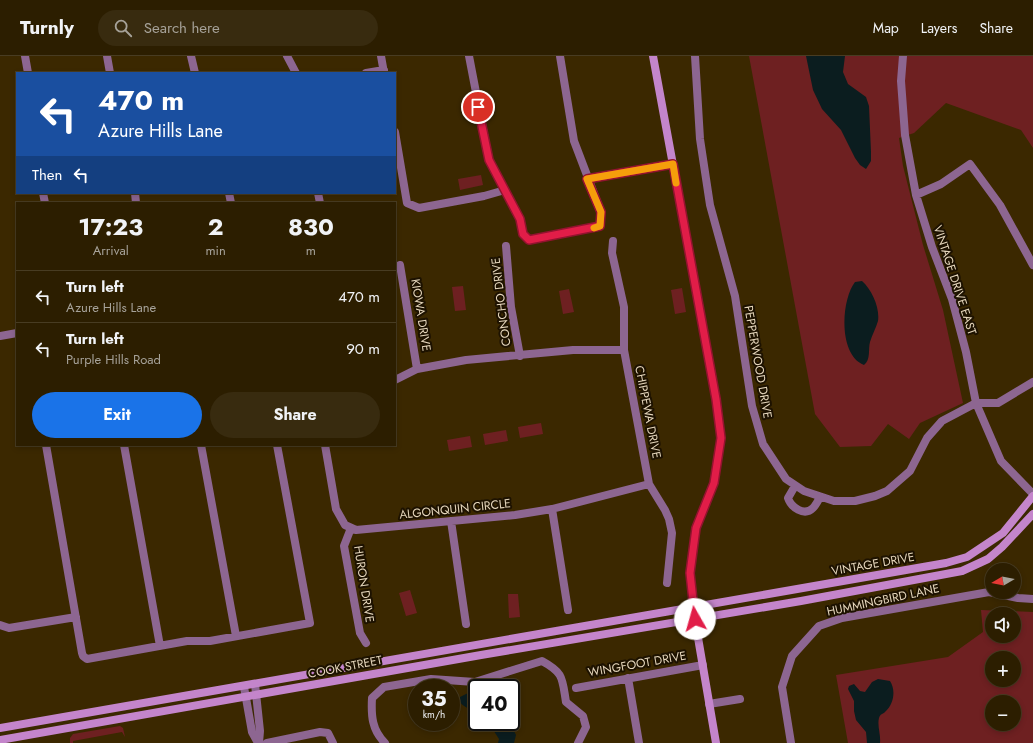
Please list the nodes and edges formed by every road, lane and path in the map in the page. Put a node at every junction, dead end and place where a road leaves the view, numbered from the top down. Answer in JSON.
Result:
{"nodes":[{"id":1,"x":25,"y":56,"type":"edge"},
{"id":2,"x":107,"y":56,"type":"edge"},
{"id":3,"x":192,"y":56,"type":"edge"},
{"id":4,"x":287,"y":56,"type":"edge"},
{"id":5,"x":381,"y":56,"type":"edge"},
{"id":6,"x":469,"y":56,"type":"edge"},
{"id":7,"x":560,"y":56,"type":"edge"},
{"id":8,"x":653,"y":56,"type":"edge"},
{"id":9,"x":695,"y":56,"type":"edge"},
{"id":10,"x":903,"y":56,"type":"edge"},
{"id":11,"x":28,"y":72,"type":"edge"},
{"id":12,"x":110,"y":72,"type":"edge"},
{"id":13,"x":195,"y":72,"type":"edge"},
{"id":14,"x":295,"y":72,"type":"edge"},
{"id":15,"x":384,"y":72,"type":"edge"},
{"id":16,"x":396,"y":138,"type":"edge"},
{"id":17,"x":673,"y":164,"type":"junction"},
{"id":18,"x":587,"y":179,"type":"junction"},
{"id":19,"x":505,"y":190,"type":"junction"},
{"id":20,"x":916,"y":195,"type":"junction"},
{"id":21,"x":613,"y":241,"type":"dead end"},
{"id":22,"x":506,"y":246,"type":"dead end"},
{"id":23,"x":400,"y":265,"type":"dead end"},
{"id":24,"x":1033,"y":265,"type":"edge"},
{"id":25,"x":16,"y":333,"type":"edge"},
{"id":26,"x":0,"y":336,"type":"edge"},
{"id":27,"x":624,"y":350,"type":"junction"},
{"id":28,"x":520,"y":356,"type":"junction"},
{"id":29,"x":417,"y":369,"type":"junction"},
{"id":30,"x":396,"y":380,"type":"edge"},
{"id":31,"x":1033,"y":382,"type":"edge"},
{"id":32,"x":976,"y":403,"type":"junction"},
{"id":33,"x":46,"y":446,"type":"edge"},
{"id":34,"x":124,"y":446,"type":"edge"},
{"id":35,"x":201,"y":446,"type":"edge"},
{"id":36,"x":278,"y":446,"type":"edge"},
{"id":37,"x":325,"y":446,"type":"edge"},
{"id":38,"x":649,"y":484,"type":"junction"},
{"id":39,"x":795,"y":486,"type":"junction"},
{"id":40,"x":1033,"y":495,"type":"edge"},
{"id":41,"x":820,"y":497,"type":"junction"},
{"id":42,"x":552,"y":509,"type":"junction"},
{"id":43,"x":1033,"y":514,"type":"edge"},
{"id":44,"x":451,"y":521,"type":"junction"},
{"id":45,"x":351,"y":528,"type":"junction"},
{"id":46,"x":667,"y":583,"type":"dead end"},
{"id":47,"x":1033,"y":599,"type":"edge"},
{"id":48,"x":694,"y":607,"type":"junction"},
{"id":49,"x":568,"y":610,"type":"dead end"},
{"id":50,"x":76,"y":617,"type":"junction"},
{"id":51,"x":695,"y":619,"type":"junction"},
{"id":52,"x":466,"y":624,"type":"dead end"},
{"id":53,"x":0,"y":625,"type":"edge"},
{"id":54,"x":236,"y":636,"type":"junction"},
{"id":55,"x":366,"y":643,"type":"dead end"},
{"id":56,"x":160,"y":646,"type":"junction"},
{"id":57,"x":703,"y":665,"type":"junction"},
{"id":58,"x":628,"y":678,"type":"junction"},
{"id":59,"x":255,"y":684,"type":"junction"},
{"id":60,"x":244,"y":687,"type":"junction"},
{"id":61,"x":576,"y":688,"type":"dead end"},
{"id":62,"x":256,"y":696,"type":"junction"},
{"id":63,"x":246,"y":698,"type":"junction"},
{"id":64,"x":740,"y":699,"type":"dead end"},
{"id":65,"x":709,"y":704,"type":"junction"},
{"id":66,"x":0,"y":728,"type":"edge"},
{"id":67,"x":0,"y":740,"type":"edge"},
{"id":68,"x":258,"y":743,"type":"edge"},
{"id":69,"x":267,"y":743,"type":"edge"},
{"id":70,"x":333,"y":743,"type":"edge"},
{"id":71,"x":385,"y":743,"type":"edge"},
{"id":72,"x":578,"y":743,"type":"edge"},
{"id":73,"x":639,"y":743,"type":"edge"},
{"id":74,"x":716,"y":743,"type":"edge"},
{"id":75,"x":791,"y":743,"type":"edge"}],
"edges":[{"from":1,"to":11,"type":"street"},
{"from":2,"to":12,"type":"street"},
{"from":3,"to":13,"type":"street"},
{"from":4,"to":14,"type":"street"},
{"from":5,"to":15,"type":"street"},
{"from":6,"to":19,"type":"street"},
{"from":7,"to":18,"type":"street"},
{"from":8,"to":17,"type":"street"},
{"from":9,"to":39,"type":"street","name":"PEPPERWOOD DRIVE"},
{"from":10,"to":20,"type":"street","name":"VINTAGE DRIVE EAST"},
{"from":16,"to":19,"type":"street"},
{"from":17,"to":18,"type":"street"},
{"from":17,"to":48,"type":"street"},
{"from":18,"to":19,"type":"street"},
{"from":20,"to":24,"type":"street"},
{"from":20,"to":32,"type":"street","name":"VINTAGE DRIVE EAST"},
{"from":21,"to":27,"type":"street","name":"CHIPPEWA DRIVE"},
{"from":22,"to":28,"type":"street","name":"CONCHO DRIVE"},
{"from":23,"to":29,"type":"street","name":"KIOWA DRIVE"},
{"from":25,"to":26,"type":"street"},
{"from":27,"to":28,"type":"street"},
{"from":27,"to":38,"type":"street","name":"CHIPPEWA DRIVE"},
{"from":28,"to":29,"type":"street"},
{"from":29,"to":30,"type":"street"},
{"from":31,"to":32,"type":"street"},
{"from":32,"to":40,"type":"street","name":"VINTAGE DRIVE EAST"},
{"from":32,"to":41,"type":"street","name":"PEPPERWOOD DRIVE"},
{"from":33,"to":50,"type":"street"},
{"from":34,"to":56,"type":"street"},
{"from":35,"to":54,"type":"street"},
{"from":36,"to":54,"type":"street"},
{"from":37,"to":45,"type":"street"},
{"from":38,"to":42,"type":"street","name":"ALGONQUIN CIRCLE"},
{"from":38,"to":46,"type":"street","name":"CHIPPEWA DRIVE"},
{"from":39,"to":41,"type":"street","name":"PEPPERWOOD DRIVE"},
{"from":39,"to":41,"type":"street"},
{"from":40,"to":48,"type":"street","name":"VINTAGE DRIVE"},
{"from":42,"to":44,"type":"street","name":"ALGONQUIN CIRCLE"},
{"from":42,"to":49,"type":"street"},
{"from":43,"to":51,"type":"street","name":"VINTAGE DRIVE"},
{"from":44,"to":45,"type":"street","name":"ALGONQUIN CIRCLE"},
{"from":44,"to":52,"type":"street"},
{"from":45,"to":55,"type":"street","name":"HURON DRIVE"},
{"from":47,"to":75,"type":"street","name":"HUMMINGBIRD LANE"},
{"from":48,"to":51,"type":"street"},
{"from":48,"to":59,"type":"street","name":"COOK STREET"},
{"from":50,"to":53,"type":"street"},
{"from":50,"to":56,"type":"street"},
{"from":51,"to":57,"type":"street"},
{"from":51,"to":62,"type":"street","name":"COOK STREET"},
{"from":54,"to":56,"type":"street"},
{"from":57,"to":58,"type":"street","name":"WINGFOOT DRIVE"},
{"from":57,"to":65,"type":"street"},
{"from":58,"to":61,"type":"street","name":"WINGFOOT DRIVE"},
{"from":58,"to":73,"type":"street"},
{"from":59,"to":60,"type":"street","name":"COOK STREET"},
{"from":59,"to":62,"type":"street"},
{"from":60,"to":63,"type":"street"},
{"from":60,"to":66,"type":"street","name":"COOK STREET"},
{"from":62,"to":63,"type":"street","name":"COOK STREET"},
{"from":62,"to":68,"type":"street"},
{"from":63,"to":67,"type":"street","name":"COOK STREET"},
{"from":63,"to":68,"type":"street"},
{"from":64,"to":65,"type":"street"},
{"from":65,"to":74,"type":"street"},
{"from":69,"to":70,"type":"street"},
{"from":71,"to":72,"type":"street"}]}
